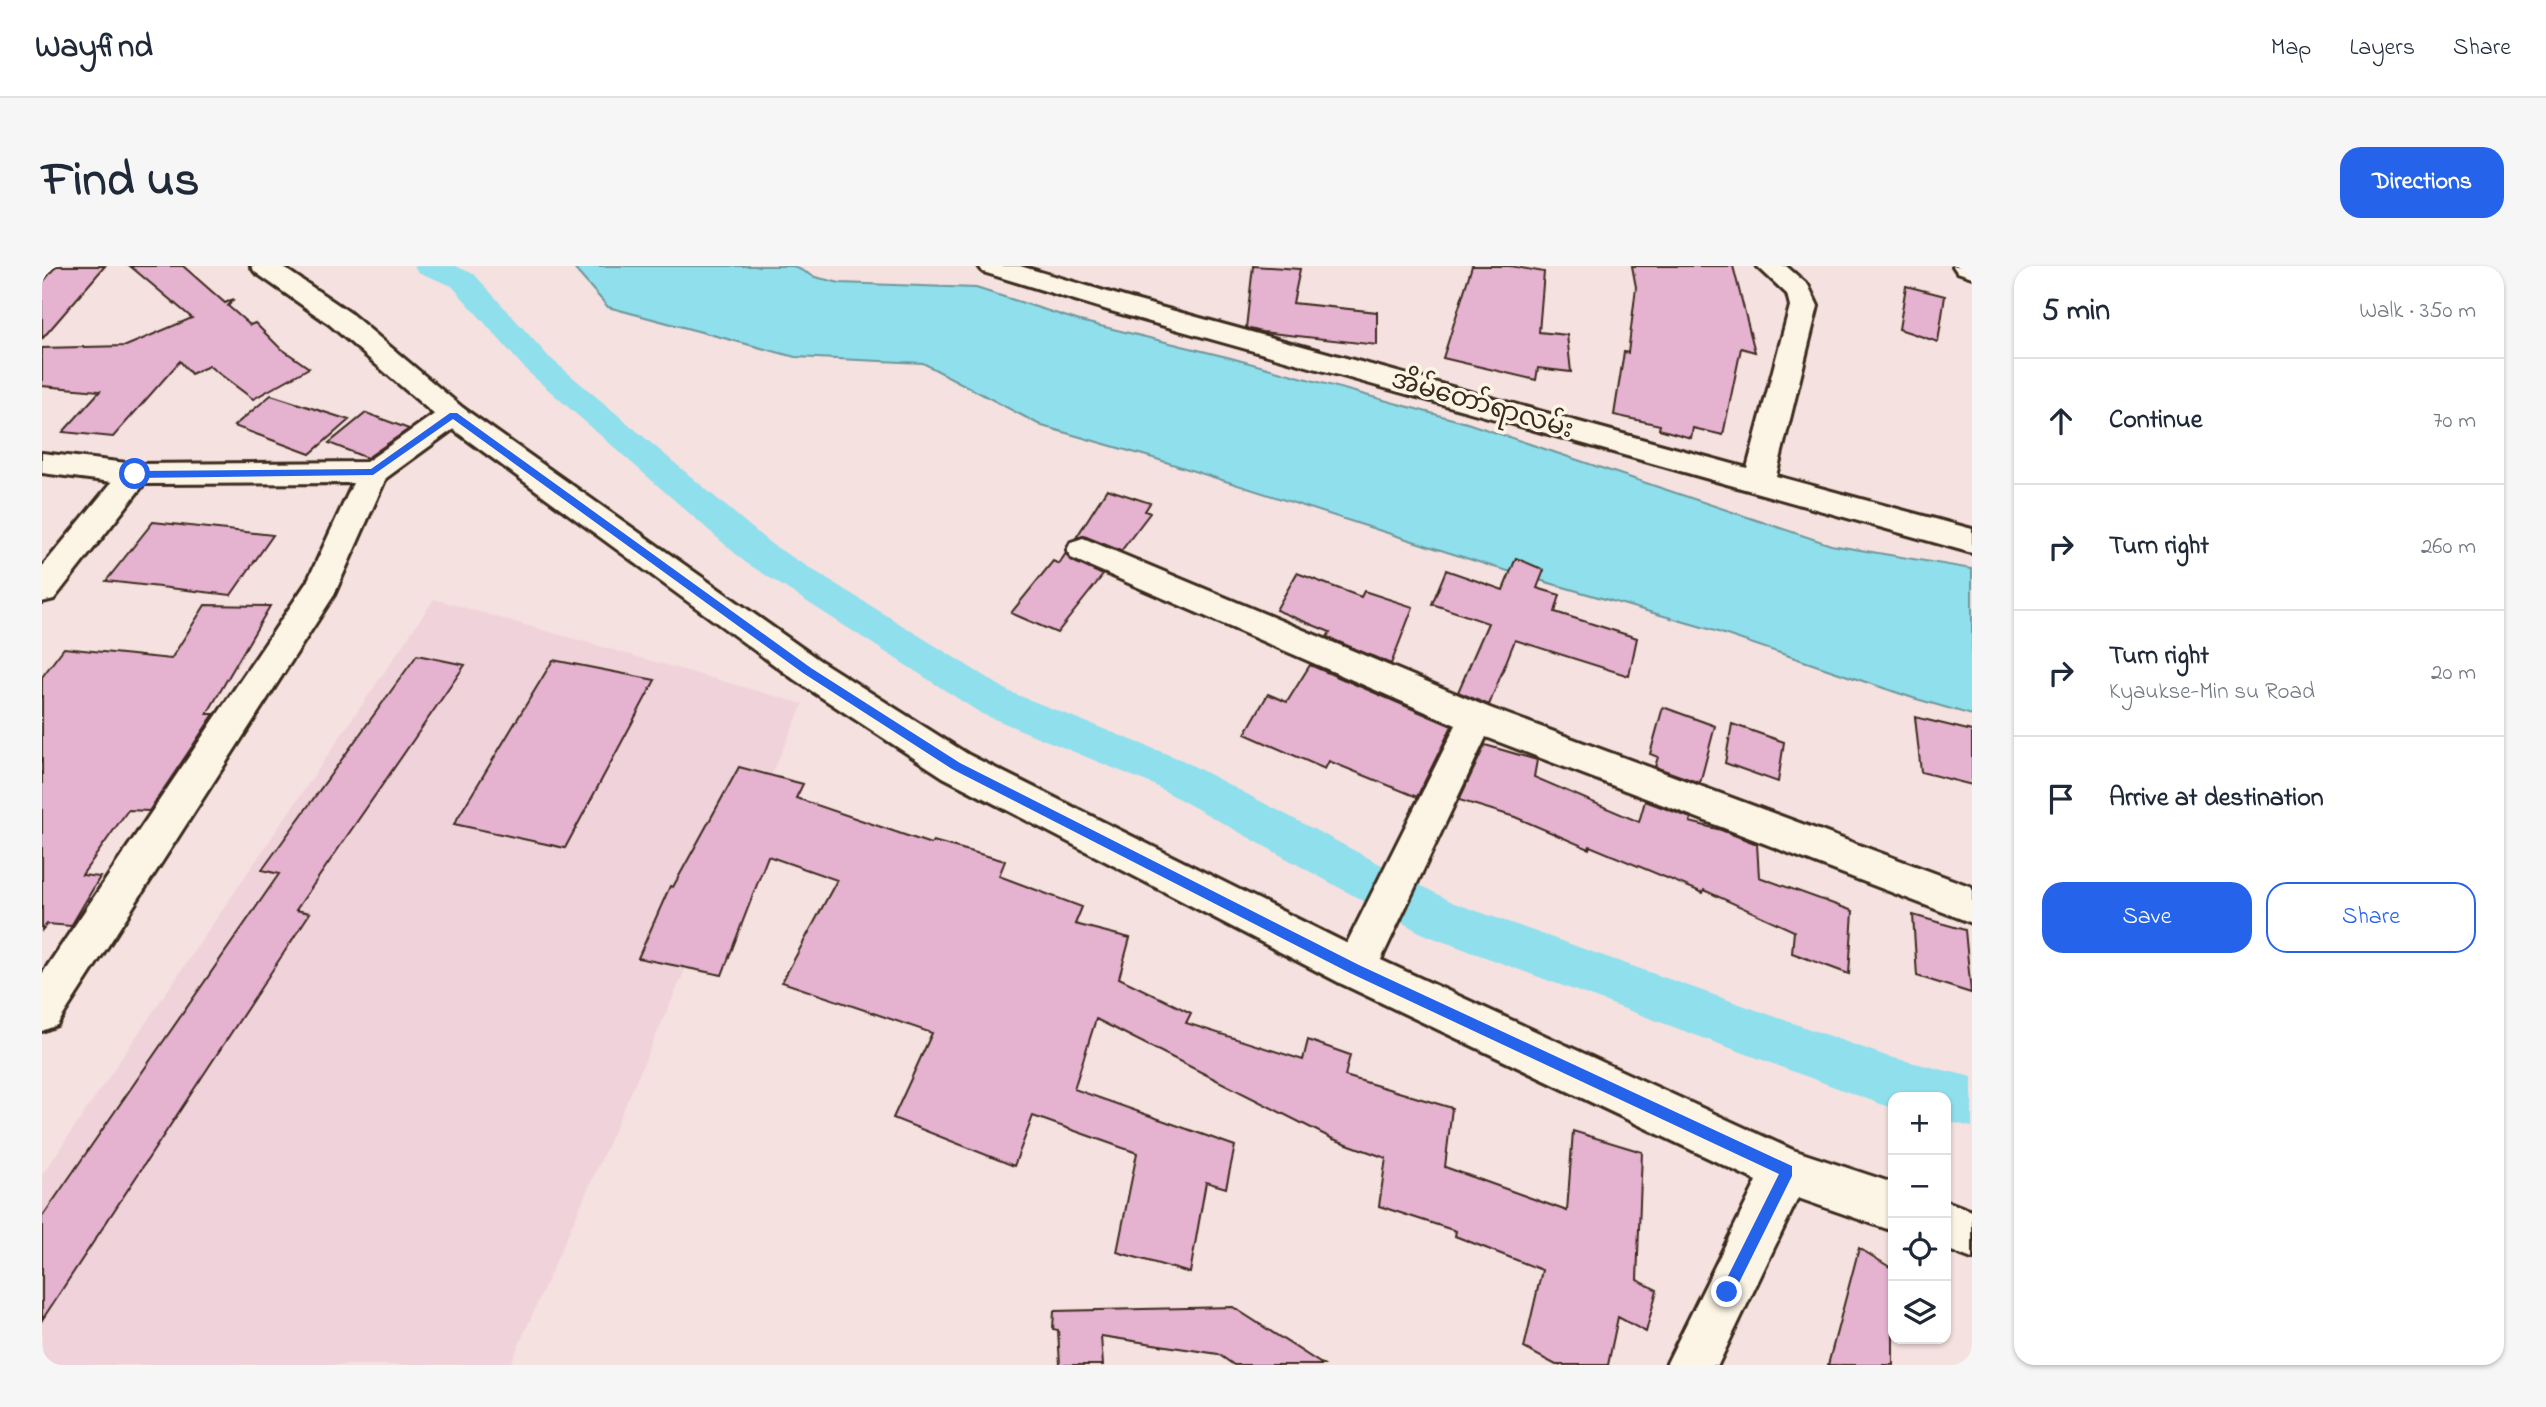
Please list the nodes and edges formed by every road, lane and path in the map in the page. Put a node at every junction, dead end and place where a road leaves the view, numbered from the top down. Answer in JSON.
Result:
{"nodes":[{"id":1,"x":264,"y":266,"type":"edge"},
{"id":2,"x":992,"y":266,"type":"edge"},
{"id":3,"x":1770,"y":266,"type":"edge"},
{"id":4,"x":1966,"y":266,"type":"edge"},
{"id":5,"x":1972,"y":269,"type":"edge"},
{"id":6,"x":453,"y":415,"type":"junction"},
{"id":7,"x":42,"y":463,"type":"edge"},
{"id":8,"x":373,"y":472,"type":"junction"},
{"id":9,"x":135,"y":474,"type":"junction"},
{"id":10,"x":1759,"y":483,"type":"junction"},
{"id":11,"x":1972,"y":541,"type":"edge"},
{"id":12,"x":1083,"y":550,"type":"dead end"},
{"id":13,"x":42,"y":590,"type":"edge"},
{"id":14,"x":1477,"y":718,"type":"junction"},
{"id":15,"x":1972,"y":905,"type":"edge"},
{"id":16,"x":1355,"y":969,"type":"junction"},
{"id":17,"x":42,"y":1011,"type":"edge"},
{"id":18,"x":1787,"y":1171,"type":"junction"},
{"id":19,"x":1888,"y":1205,"type":"edge"},
{"id":20,"x":1951,"y":1228,"type":"edge"},
{"id":21,"x":1972,"y":1235,"type":"edge"},
{"id":22,"x":1691,"y":1365,"type":"edge"}],
"edges":[{"from":1,"to":6,"type":"street"},
{"from":2,"to":10,"type":"street","name":"အိမ်တော်ရာလမ်း"},
{"from":3,"to":10,"type":"street"},
{"from":4,"to":5,"type":"street"},
{"from":6,"to":8,"type":"street"},
{"from":6,"to":16,"type":"street"},
{"from":7,"to":9,"type":"street"},
{"from":8,"to":9,"type":"street"},
{"from":8,"to":17,"type":"street"},
{"from":9,"to":13,"type":"street"},
{"from":10,"to":11,"type":"street","name":"အိမ်တော်ရာလမ်း"},
{"from":12,"to":14,"type":"street"},
{"from":14,"to":15,"type":"street"},
{"from":14,"to":16,"type":"street"},
{"from":16,"to":18,"type":"street"},
{"from":18,"to":19,"type":"street"},
{"from":18,"to":22,"type":"street"},
{"from":20,"to":21,"type":"street"}]}
